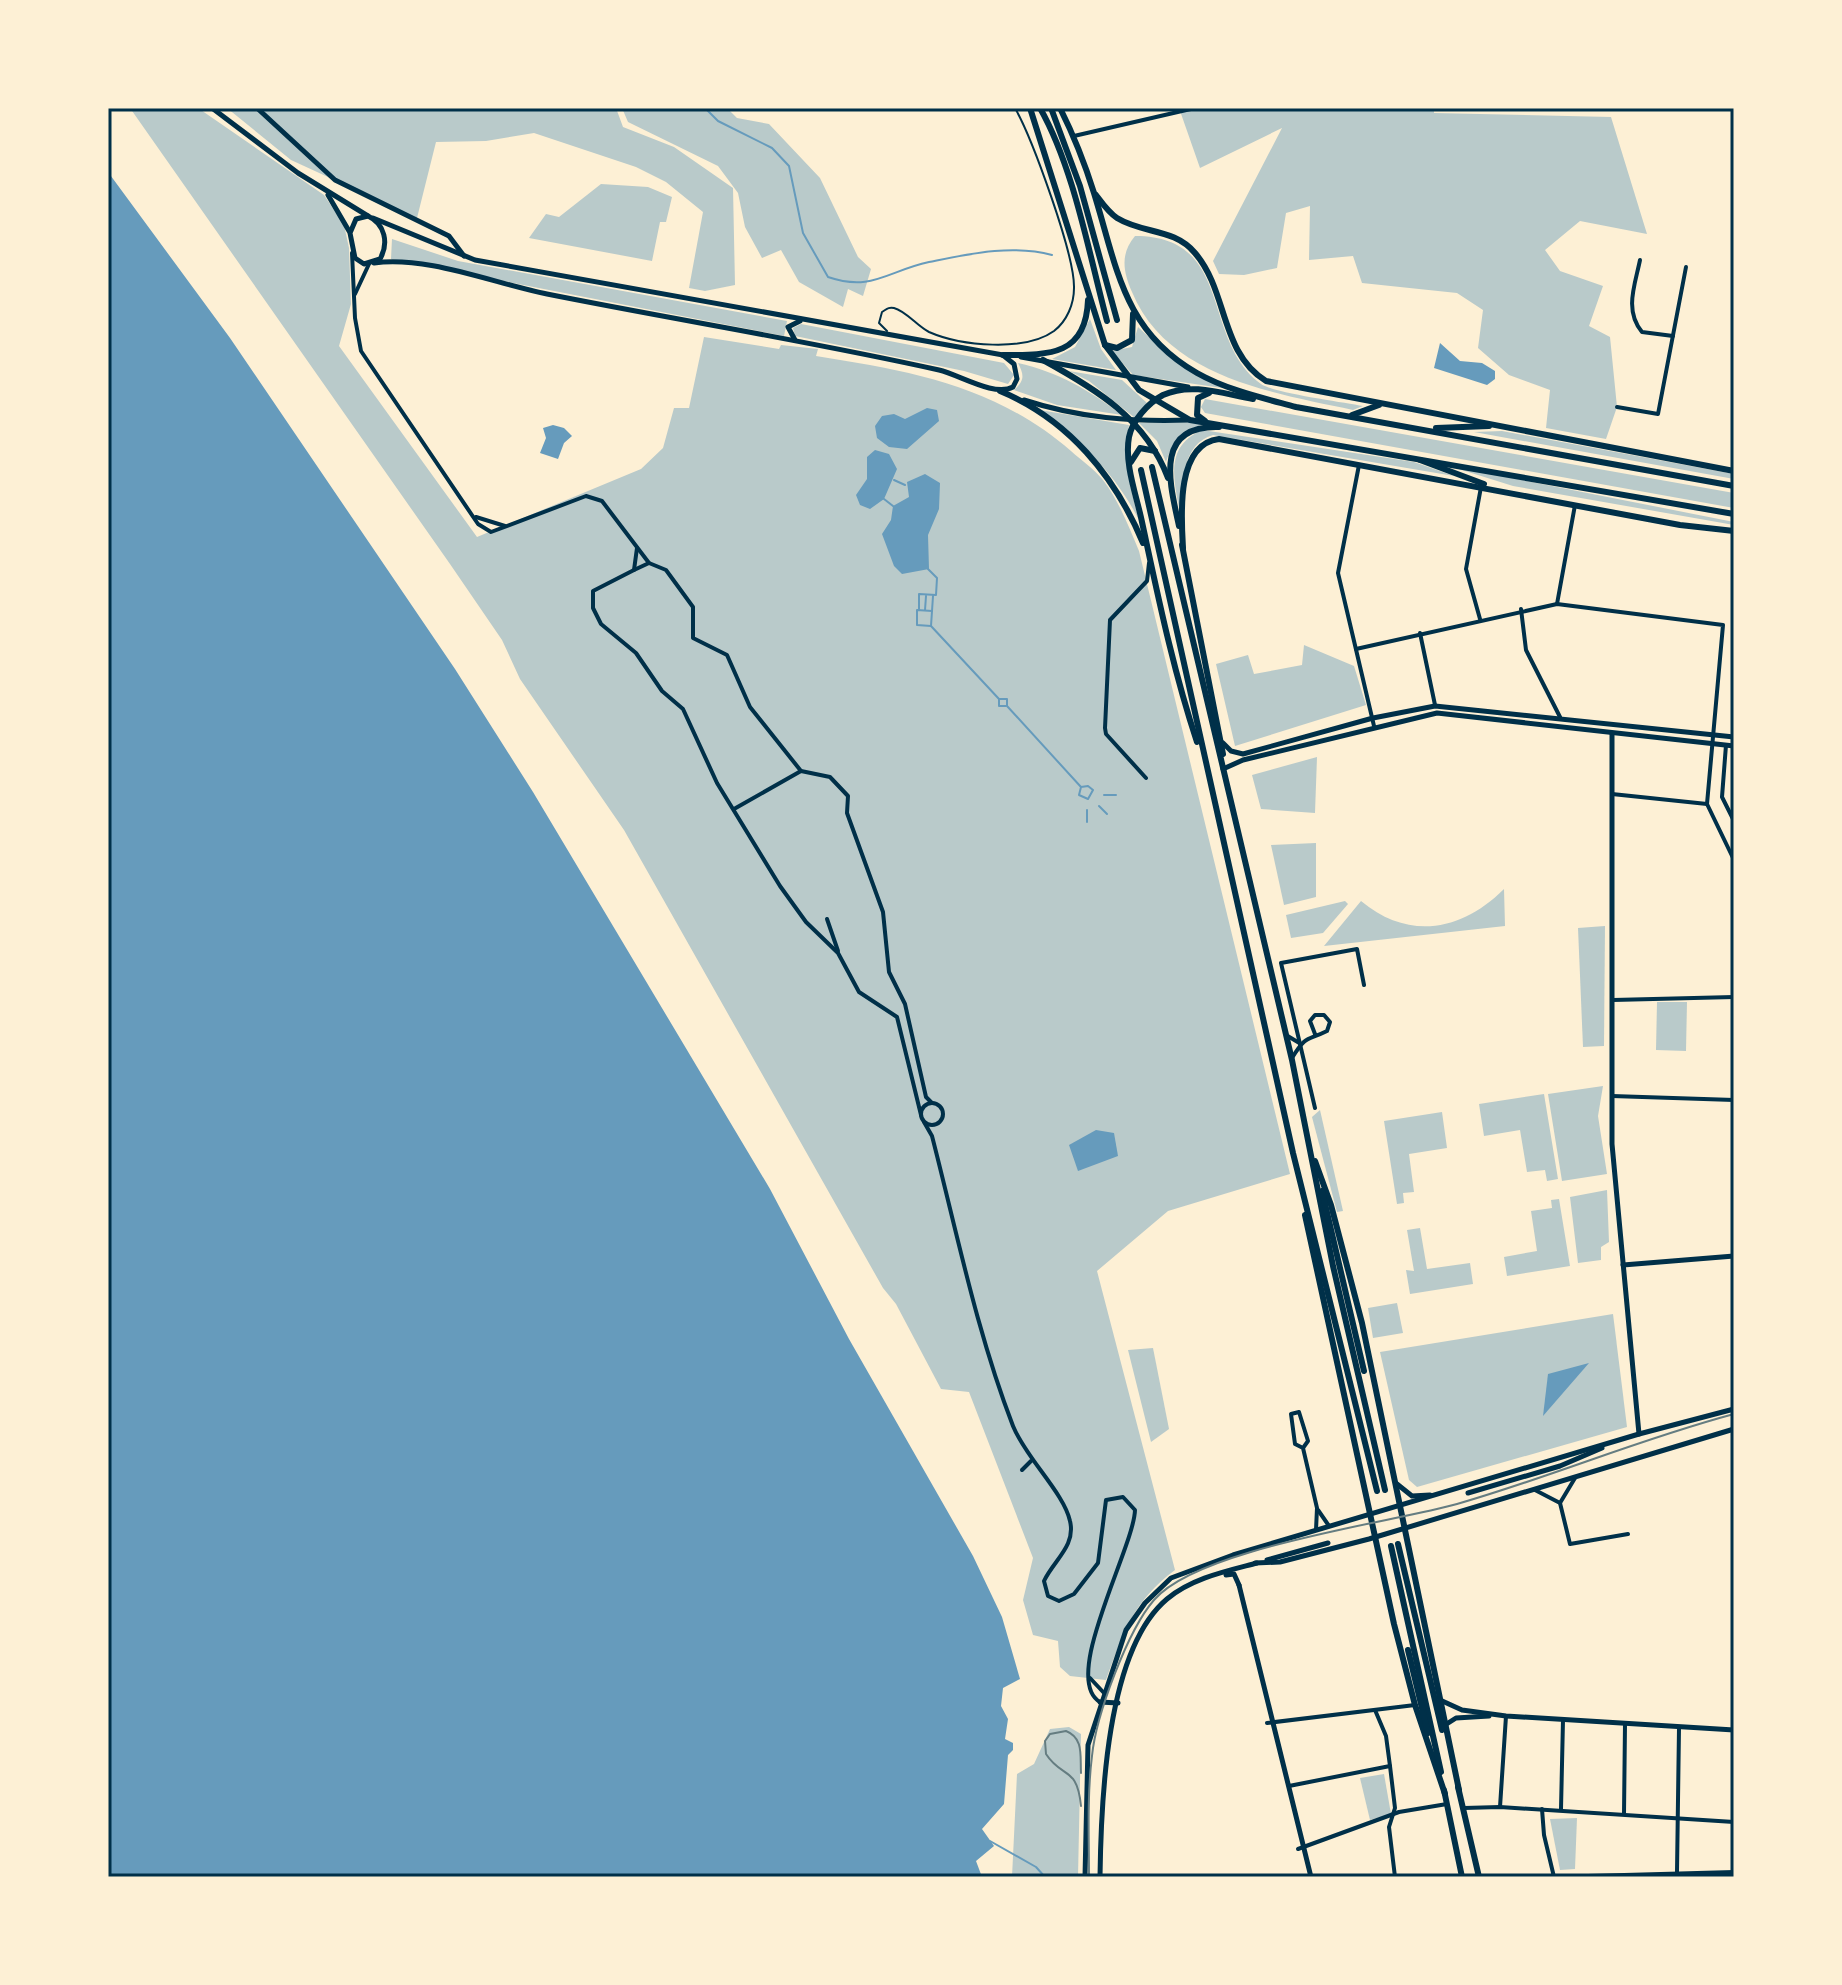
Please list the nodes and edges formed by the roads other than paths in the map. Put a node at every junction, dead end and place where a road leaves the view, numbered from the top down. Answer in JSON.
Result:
{"nodes":[{"id":1,"x":212,"y":108,"type":"edge"},
{"id":2,"x":257,"y":108,"type":"edge"},
{"id":3,"x":1015,"y":108,"type":"edge"},
{"id":4,"x":1040,"y":108,"type":"edge"},
{"id":5,"x":1051,"y":108,"type":"edge"},
{"id":6,"x":1060,"y":108,"type":"edge"},
{"id":7,"x":1195,"y":108,"type":"edge"},
{"id":8,"x":1030,"y":110,"type":"edge"},
{"id":9,"x":1074,"y":136,"type":"junction"},
{"id":10,"x":325,"y":191,"type":"junction"},
{"id":11,"x":1094,"y":192,"type":"junction"},
{"id":12,"x":370,"y":217,"type":"junction"},
{"id":13,"x":350,"y":233,"type":"junction"},
{"id":14,"x":352,"y":251,"type":"junction"},
{"id":15,"x":464,"y":256,"type":"junction"},
{"id":16,"x":1640,"y":260,"type":"dead end"},
{"id":17,"x":372,"y":264,"type":"junction"},
{"id":18,"x":1686,"y":267,"type":"dead end"},
{"id":19,"x":1088,"y":292,"type":"junction"},
{"id":20,"x":354,"y":301,"type":"junction"},
{"id":21,"x":1133,"y":312,"type":"junction"},
{"id":22,"x":802,"y":320,"type":"junction"},
{"id":23,"x":1117,"y":320,"type":"dead end"},
{"id":24,"x":1107,"y":321,"type":"dead end"},
{"id":25,"x":1673,"y":336,"type":"junction"},
{"id":26,"x":899,"y":339,"type":"junction"},
{"id":27,"x":796,"y":341,"type":"junction"},
{"id":28,"x":1105,"y":345,"type":"junction"},
{"id":29,"x":1003,"y":355,"type":"junction"},
{"id":30,"x":1043,"y":360,"type":"junction"},
{"id":31,"x":1125,"y":377,"type":"junction"},
{"id":32,"x":1193,"y":388,"type":"junction"},
{"id":33,"x":1000,"y":391,"type":"junction"},
{"id":34,"x":1216,"y":392,"type":"junction"},
{"id":35,"x":1019,"y":399,"type":"junction"},
{"id":36,"x":1155,"y":401,"type":"junction"},
{"id":37,"x":1382,"y":404,"type":"junction"},
{"id":38,"x":1296,"y":407,"type":"junction"},
{"id":39,"x":1617,"y":407,"type":"dead end"},
{"id":40,"x":1350,"y":416,"type":"junction"},
{"id":41,"x":1190,"y":420,"type":"junction"},
{"id":42,"x":1135,"y":422,"type":"junction"},
{"id":43,"x":1210,"y":422,"type":"junction"},
{"id":44,"x":1500,"y":426,"type":"junction"},
{"id":45,"x":1245,"y":428,"type":"junction"},
{"id":46,"x":1422,"y":429,"type":"junction"},
{"id":47,"x":1158,"y":453,"type":"junction"},
{"id":48,"x":1405,"y":455,"type":"junction"},
{"id":49,"x":1359,"y":465,"type":"junction"},
{"id":50,"x":1131,"y":466,"type":"junction"},
{"id":51,"x":1152,"y":467,"type":"dead end"},
{"id":52,"x":1141,"y":470,"type":"dead end"},
{"id":53,"x":1734,"y":471,"type":"edge"},
{"id":54,"x":1170,"y":485,"type":"junction"},
{"id":55,"x":1734,"y":486,"type":"edge"},
{"id":56,"x":1481,"y":487,"type":"junction"},
{"id":57,"x":1502,"y":491,"type":"junction"},
{"id":58,"x":1575,"y":505,"type":"junction"},
{"id":59,"x":1734,"y":514,"type":"edge"},
{"id":60,"x":1734,"y":531,"type":"edge"},
{"id":61,"x":637,"y":548,"type":"junction"},
{"id":62,"x":1183,"y":548,"type":"junction"},
{"id":63,"x":1149,"y":557,"type":"junction"},
{"id":64,"x":649,"y":563,"type":"junction"},
{"id":65,"x":634,"y":570,"type":"junction"},
{"id":66,"x":1557,"y":604,"type":"junction"},
{"id":67,"x":1521,"y":609,"type":"junction"},
{"id":68,"x":1480,"y":619,"type":"junction"},
{"id":69,"x":1420,"y":633,"type":"junction"},
{"id":70,"x":1356,"y":649,"type":"junction"},
{"id":71,"x":1435,"y":706,"type":"junction"},
{"id":72,"x":1560,"y":717,"type":"junction"},
{"id":73,"x":1373,"y":718,"type":"junction"},
{"id":74,"x":1374,"y":726,"type":"junction"},
{"id":75,"x":1612,"y":733,"type":"junction"},
{"id":76,"x":1713,"y":735,"type":"junction"},
{"id":77,"x":1734,"y":737,"type":"edge"},
{"id":78,"x":1223,"y":743,"type":"junction"},
{"id":79,"x":1712,"y":744,"type":"junction"},
{"id":80,"x":1726,"y":745,"type":"junction"},
{"id":81,"x":1734,"y":746,"type":"edge"},
{"id":82,"x":1206,"y":768,"type":"junction"},
{"id":83,"x":1223,"y":769,"type":"junction"},
{"id":84,"x":801,"y":771,"type":"junction"},
{"id":85,"x":1146,"y":778,"type":"dead end"},
{"id":86,"x":1612,"y":794,"type":"junction"},
{"id":87,"x":1707,"y":804,"type":"junction"},
{"id":88,"x":734,"y":809,"type":"junction"},
{"id":89,"x":1734,"y":821,"type":"edge"},
{"id":90,"x":1734,"y":860,"type":"edge"},
{"id":91,"x":827,"y":919,"type":"dead end"},
{"id":92,"x":838,"y":953,"type":"junction"},
{"id":93,"x":1364,"y":985,"type":"dead end"},
{"id":94,"x":1734,"y":997,"type":"edge"},
{"id":95,"x":1613,"y":1000,"type":"junction"},
{"id":96,"x":1315,"y":1034,"type":"junction"},
{"id":97,"x":1286,"y":1035,"type":"junction"},
{"id":98,"x":1301,"y":1044,"type":"junction"},
{"id":99,"x":1291,"y":1059,"type":"junction"},
{"id":100,"x":1612,"y":1096,"type":"junction"},
{"id":101,"x":1734,"y":1100,"type":"edge"},
{"id":102,"x":932,"y":1103,"type":"junction"},
{"id":103,"x":1315,"y":1108,"type":"dead end"},
{"id":104,"x":921,"y":1115,"type":"junction"},
{"id":105,"x":924,"y":1122,"type":"junction"},
{"id":106,"x":938,"y":1123,"type":"junction"},
{"id":107,"x":1305,"y":1131,"type":"junction"},
{"id":108,"x":932,"y":1136,"type":"junction"},
{"id":109,"x":1293,"y":1153,"type":"junction"},
{"id":110,"x":1313,"y":1158,"type":"junction"},
{"id":111,"x":1734,"y":1256,"type":"edge"},
{"id":112,"x":1623,"y":1265,"type":"junction"},
{"id":113,"x":1364,"y":1371,"type":"dead end"},
{"id":114,"x":1734,"y":1409,"type":"edge"},
{"id":115,"x":1734,"y":1429,"type":"edge"},
{"id":116,"x":1639,"y":1434,"type":"junction"},
{"id":117,"x":1618,"y":1440,"type":"junction"},
{"id":118,"x":1303,"y":1448,"type":"junction"},
{"id":119,"x":1031,"y":1461,"type":"junction"},
{"id":120,"x":1022,"y":1470,"type":"dead end"},
{"id":121,"x":1577,"y":1474,"type":"junction"},
{"id":122,"x":1393,"y":1477,"type":"junction"},
{"id":123,"x":1533,"y":1489,"type":"junction"},
{"id":124,"x":1468,"y":1493,"type":"dead end"},
{"id":125,"x":1443,"y":1494,"type":"junction"},
{"id":126,"x":1560,"y":1503,"type":"junction"},
{"id":127,"x":1399,"y":1506,"type":"junction"},
{"id":128,"x":1317,"y":1508,"type":"junction"},
{"id":129,"x":1371,"y":1514,"type":"junction"},
{"id":130,"x":1424,"y":1521,"type":"junction"},
{"id":131,"x":1404,"y":1526,"type":"junction"},
{"id":132,"x":1329,"y":1527,"type":"junction"},
{"id":133,"x":1316,"y":1530,"type":"junction"},
{"id":134,"x":1628,"y":1534,"type":"dead end"},
{"id":135,"x":1376,"y":1536,"type":"junction"},
{"id":136,"x":1328,"y":1543,"type":"dead end"},
{"id":137,"x":1409,"y":1547,"type":"junction"},
{"id":138,"x":1252,"y":1564,"type":"junction"},
{"id":139,"x":1202,"y":1580,"type":"junction"},
{"id":140,"x":1239,"y":1585,"type":"junction"},
{"id":141,"x":1408,"y":1650,"type":"dead end"},
{"id":142,"x":1089,"y":1676,"type":"junction"},
{"id":143,"x":1104,"y":1693,"type":"junction"},
{"id":144,"x":1440,"y":1700,"type":"junction"},
{"id":145,"x":1100,"y":1702,"type":"junction"},
{"id":146,"x":1118,"y":1703,"type":"junction"},
{"id":147,"x":1415,"y":1705,"type":"junction"},
{"id":148,"x":1375,"y":1710,"type":"junction"},
{"id":149,"x":1506,"y":1716,"type":"junction"},
{"id":150,"x":1563,"y":1720,"type":"junction"},
{"id":151,"x":1271,"y":1723,"type":"junction"},
{"id":152,"x":1625,"y":1724,"type":"junction"},
{"id":153,"x":1445,"y":1725,"type":"junction"},
{"id":154,"x":1679,"y":1728,"type":"junction"},
{"id":155,"x":1734,"y":1730,"type":"edge"},
{"id":156,"x":1390,"y":1766,"type":"junction"},
{"id":157,"x":1289,"y":1786,"type":"junction"},
{"id":158,"x":1459,"y":1790,"type":"junction"},
{"id":159,"x":1445,"y":1794,"type":"junction"},
{"id":160,"x":1447,"y":1804,"type":"junction"},
{"id":161,"x":1500,"y":1807,"type":"junction"},
{"id":162,"x":1464,"y":1808,"type":"junction"},
{"id":163,"x":1542,"y":1809,"type":"junction"},
{"id":164,"x":1561,"y":1810,"type":"junction"},
{"id":165,"x":1393,"y":1814,"type":"junction"},
{"id":166,"x":1624,"y":1815,"type":"junction"},
{"id":167,"x":1677,"y":1819,"type":"junction"},
{"id":168,"x":1734,"y":1822,"type":"edge"},
{"id":169,"x":1301,"y":1848,"type":"junction"},
{"id":170,"x":1677,"y":1872,"type":"junction"},
{"id":171,"x":1734,"y":1872,"type":"edge"},
{"id":172,"x":1589,"y":1875,"type":"edge"},
{"id":173,"x":1085,"y":1877,"type":"edge"},
{"id":174,"x":1100,"y":1877,"type":"edge"},
{"id":175,"x":1311,"y":1877,"type":"edge"},
{"id":176,"x":1395,"y":1877,"type":"edge"},
{"id":177,"x":1462,"y":1877,"type":"edge"},
{"id":178,"x":1479,"y":1877,"type":"edge"},
{"id":179,"x":1556,"y":1877,"type":"edge"}],
"edges":[{"from":1,"to":10,"type":"main road"},
{"from":2,"to":15,"type":"main road"},
{"from":3,"to":26,"type":"lane"},
{"from":4,"to":24,"type":"main road"},
{"from":5,"to":23,"type":"main road"},
{"from":6,"to":9,"type":"main road"},
{"from":7,"to":9,"type":"street"},
{"from":8,"to":19,"type":"main road"},
{"from":9,"to":11,"type":"main road"},
{"from":10,"to":12,"type":"main road"},
{"from":10,"to":13,"type":"main road"},
{"from":11,"to":21,"type":"main road"},
{"from":11,"to":37,"type":"main road"},
{"from":12,"to":13,"type":"main road"},
{"from":12,"to":15,"type":"main road"},
{"from":12,"to":17,"type":"main road"},
{"from":13,"to":14,"type":"main road"},
{"from":14,"to":17,"type":"main road"},
{"from":14,"to":20,"type":"street"},
{"from":15,"to":22,"type":"main road"},
{"from":16,"to":25,"type":"street"},
{"from":17,"to":20,"type":"street"},
{"from":17,"to":27,"type":"main road"},
{"from":18,"to":25,"type":"street"},
{"from":19,"to":28,"type":"main road"},
{"from":19,"to":29,"type":"main road"},
{"from":20,"to":61,"type":"street"},
{"from":21,"to":28,"type":"main road"},
{"from":21,"to":38,"type":"main road"},
{"from":22,"to":26,"type":"main road"},
{"from":22,"to":27,"type":"main road"},
{"from":25,"to":39,"type":"street"},
{"from":26,"to":29,"type":"main road"},
{"from":27,"to":33,"type":"main road"},
{"from":28,"to":31,"type":"main road"},
{"from":29,"to":30,"type":"main road"},
{"from":29,"to":33,"type":"main road"},
{"from":30,"to":31,"type":"main road"},
{"from":30,"to":42,"type":"main road"},
{"from":31,"to":32,"type":"main road"},
{"from":31,"to":36,"type":"main road"},
{"from":32,"to":34,"type":"main road"},
{"from":32,"to":36,"type":"main road"},
{"from":33,"to":35,"type":"main road"},
{"from":34,"to":38,"type":"main road"},
{"from":34,"to":43,"type":"main road"},
{"from":35,"to":42,"type":"main road"},
{"from":35,"to":63,"type":"main road"},
{"from":36,"to":41,"type":"main road"},
{"from":36,"to":42,"type":"main road"},
{"from":37,"to":40,"type":"main road"},
{"from":37,"to":44,"type":"main road"},
{"from":38,"to":40,"type":"main road"},
{"from":40,"to":46,"type":"main road"},
{"from":41,"to":42,"type":"main road"},
{"from":41,"to":43,"type":"main road"},
{"from":42,"to":47,"type":"main road"},
{"from":42,"to":50,"type":"main road"},
{"from":43,"to":45,"type":"main road"},
{"from":44,"to":46,"type":"main road"},
{"from":44,"to":53,"type":"main road"},
{"from":45,"to":48,"type":"main road"},
{"from":45,"to":54,"type":"main road"},
{"from":46,"to":55,"type":"main road"},
{"from":47,"to":50,"type":"main road"},
{"from":47,"to":54,"type":"main road"},
{"from":48,"to":57,"type":"main road"},
{"from":48,"to":59,"type":"main road"},
{"from":49,"to":56,"type":"main road"},
{"from":49,"to":62,"type":"main road"},
{"from":49,"to":70,"type":"street"},
{"from":50,"to":63,"type":"main road"},
{"from":51,"to":83,"type":"main road"},
{"from":52,"to":82,"type":"main road"},
{"from":54,"to":62,"type":"main road"},
{"from":56,"to":57,"type":"main road"},
{"from":56,"to":68,"type":"street"},
{"from":57,"to":58,"type":"main road"},
{"from":58,"to":60,"type":"main road"},
{"from":58,"to":66,"type":"street"},
{"from":61,"to":64,"type":"street"},
{"from":61,"to":65,"type":"street"},
{"from":62,"to":78,"type":"main road"},
{"from":63,"to":82,"type":"main road"},
{"from":63,"to":85,"type":"street"},
{"from":64,"to":65,"type":"street"},
{"from":64,"to":84,"type":"street"},
{"from":65,"to":88,"type":"street"},
{"from":66,"to":67,"type":"street"},
{"from":66,"to":76,"type":"street"},
{"from":67,"to":68,"type":"street"},
{"from":67,"to":72,"type":"street"},
{"from":68,"to":69,"type":"street"},
{"from":69,"to":70,"type":"street"},
{"from":69,"to":71,"type":"street"},
{"from":70,"to":73,"type":"street"},
{"from":71,"to":72,"type":"main road"},
{"from":71,"to":73,"type":"main road"},
{"from":72,"to":76,"type":"main road"},
{"from":73,"to":74,"type":"street"},
{"from":73,"to":78,"type":"main road"},
{"from":74,"to":75,"type":"main road"},
{"from":74,"to":83,"type":"main road"},
{"from":75,"to":79,"type":"main road"},
{"from":75,"to":86,"type":"main road"},
{"from":76,"to":77,"type":"main road"},
{"from":76,"to":79,"type":"street"},
{"from":78,"to":83,"type":"main road"},
{"from":79,"to":80,"type":"main road"},
{"from":79,"to":87,"type":"street"},
{"from":80,"to":81,"type":"main road"},
{"from":80,"to":89,"type":"street"},
{"from":82,"to":109,"type":"main road"},
{"from":83,"to":97,"type":"main road"},
{"from":84,"to":88,"type":"street"},
{"from":84,"to":102,"type":"street"},
{"from":86,"to":87,"type":"street"},
{"from":86,"to":95,"type":"main road"},
{"from":87,"to":90,"type":"street"},
{"from":88,"to":92,"type":"street"},
{"from":91,"to":92,"type":"street"},
{"from":92,"to":104,"type":"street"},
{"from":93,"to":98,"type":"street"},
{"from":94,"to":95,"type":"street"},
{"from":95,"to":100,"type":"main road"},
{"from":96,"to":96,"type":"street"},
{"from":96,"to":98,"type":"street"},
{"from":97,"to":98,"type":"street"},
{"from":97,"to":99,"type":"main road"},
{"from":98,"to":99,"type":"street"},
{"from":98,"to":103,"type":"street"},
{"from":99,"to":107,"type":"main road"},
{"from":100,"to":101,"type":"street"},
{"from":100,"to":112,"type":"main road"},
{"from":102,"to":104,"type":"street"},
{"from":102,"to":106,"type":"street"},
{"from":104,"to":105,"type":"street"},
{"from":105,"to":106,"type":"street"},
{"from":105,"to":108,"type":"street"},
{"from":106,"to":108,"type":"street"},
{"from":107,"to":109,"type":"main road"},
{"from":107,"to":110,"type":"main road"},
{"from":108,"to":119,"type":"street"},
{"from":109,"to":129,"type":"main road"},
{"from":110,"to":113,"type":"main road"},
{"from":110,"to":122,"type":"main road"},
{"from":111,"to":112,"type":"main road"},
{"from":112,"to":116,"type":"main road"},
{"from":114,"to":116,"type":"main road"},
{"from":115,"to":121,"type":"main road"},
{"from":116,"to":117,"type":"main road"},
{"from":117,"to":124,"type":"main road"},
{"from":117,"to":125,"type":"main road"},
{"from":118,"to":118,"type":"street"},
{"from":118,"to":128,"type":"street"},
{"from":119,"to":120,"type":"street"},
{"from":119,"to":142,"type":"street"},
{"from":121,"to":123,"type":"main road"},
{"from":121,"to":126,"type":"street"},
{"from":122,"to":125,"type":"main road"},
{"from":122,"to":127,"type":"main road"},
{"from":123,"to":126,"type":"street"},
{"from":123,"to":130,"type":"main road"},
{"from":125,"to":127,"type":"main road"},
{"from":126,"to":134,"type":"street"},
{"from":127,"to":129,"type":"main road"},
{"from":127,"to":131,"type":"main road"},
{"from":128,"to":132,"type":"street"},
{"from":128,"to":133,"type":"street"},
{"from":129,"to":132,"type":"main road"},
{"from":129,"to":135,"type":"main road"},
{"from":130,"to":131,"type":"main road"},
{"from":130,"to":137,"type":"main road"},
{"from":131,"to":135,"type":"main road"},
{"from":131,"to":137,"type":"main road"},
{"from":132,"to":133,"type":"main road"},
{"from":133,"to":143,"type":"main road"},
{"from":135,"to":138,"type":"main road"},
{"from":135,"to":147,"type":"main road"},
{"from":136,"to":138,"type":"main road"},
{"from":137,"to":144,"type":"main road"},
{"from":138,"to":139,"type":"main road"},
{"from":138,"to":140,"type":"main road"},
{"from":139,"to":140,"type":"main road"},
{"from":139,"to":146,"type":"main road"},
{"from":140,"to":151,"type":"main road"},
{"from":141,"to":159,"type":"main road"},
{"from":142,"to":143,"type":"street"},
{"from":142,"to":145,"type":"street"},
{"from":143,"to":145,"type":"main road"},
{"from":143,"to":146,"type":"main road"},
{"from":144,"to":149,"type":"main road"},
{"from":144,"to":153,"type":"main road"},
{"from":145,"to":146,"type":"main road"},
{"from":145,"to":173,"type":"main road"},
{"from":146,"to":174,"type":"main road"},
{"from":147,"to":148,"type":"street"},
{"from":147,"to":159,"type":"main road"},
{"from":148,"to":151,"type":"street"},
{"from":148,"to":156,"type":"street"},
{"from":149,"to":150,"type":"main road"},
{"from":149,"to":153,"type":"main road"},
{"from":149,"to":161,"type":"street"},
{"from":150,"to":152,"type":"main road"},
{"from":150,"to":164,"type":"street"},
{"from":151,"to":157,"type":"main road"},
{"from":152,"to":154,"type":"main road"},
{"from":152,"to":166,"type":"street"},
{"from":153,"to":158,"type":"main road"},
{"from":154,"to":155,"type":"main road"},
{"from":154,"to":167,"type":"street"},
{"from":156,"to":157,"type":"street"},
{"from":156,"to":165,"type":"street"},
{"from":157,"to":169,"type":"main road"},
{"from":158,"to":159,"type":"main road"},
{"from":158,"to":162,"type":"main road"},
{"from":159,"to":160,"type":"main road"},
{"from":160,"to":165,"type":"street"},
{"from":160,"to":177,"type":"main road"},
{"from":161,"to":162,"type":"street"},
{"from":161,"to":163,"type":"street"},
{"from":162,"to":178,"type":"main road"},
{"from":163,"to":164,"type":"street"},
{"from":163,"to":179,"type":"street"},
{"from":164,"to":166,"type":"street"},
{"from":165,"to":169,"type":"street"},
{"from":165,"to":176,"type":"street"},
{"from":166,"to":167,"type":"street"},
{"from":167,"to":168,"type":"street"},
{"from":167,"to":170,"type":"street"},
{"from":169,"to":175,"type":"main road"},
{"from":170,"to":171,"type":"street"},
{"from":170,"to":172,"type":"street"},
{"from":172,"to":179,"type":"street"}]}
